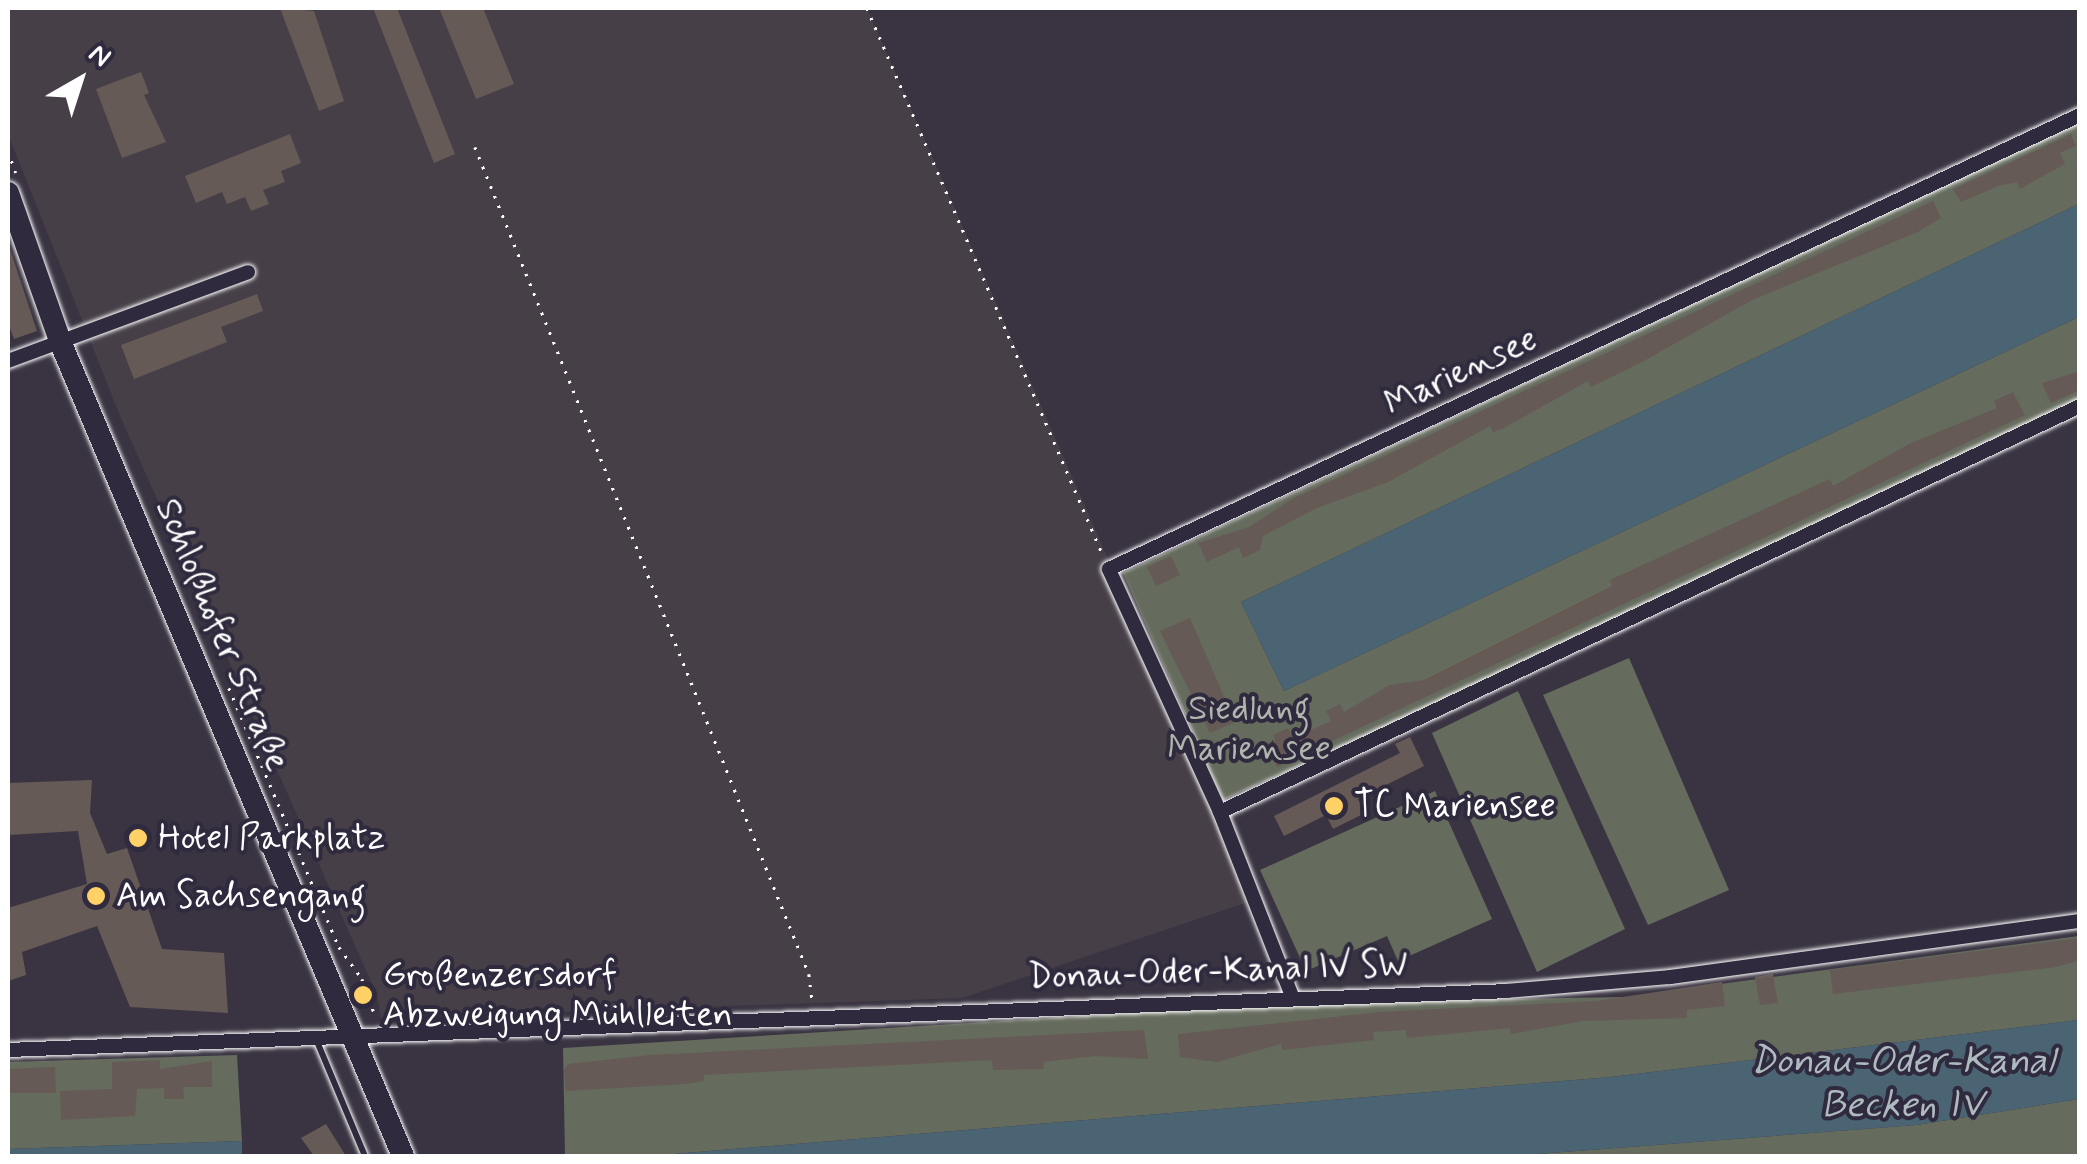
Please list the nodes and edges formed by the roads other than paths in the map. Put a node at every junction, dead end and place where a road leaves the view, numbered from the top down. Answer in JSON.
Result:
{"nodes":[{"id":1,"x":2080,"y":115,"type":"edge"},
{"id":2,"x":14,"y":189,"type":"edge"},
{"id":3,"x":248,"y":272,"type":"dead end"},
{"id":4,"x":62,"y":346,"type":"junction"},
{"id":5,"x":8,"y":361,"type":"edge"},
{"id":6,"x":2080,"y":406,"type":"edge"},
{"id":7,"x":1220,"y":812,"type":"junction"},
{"id":8,"x":2080,"y":921,"type":"edge"},
{"id":9,"x":1292,"y":996,"type":"junction"},
{"id":10,"x":354,"y":1037,"type":"junction"},
{"id":11,"x":316,"y":1038,"type":"junction"},
{"id":12,"x":8,"y":1050,"type":"edge"},
{"id":13,"x":365,"y":1156,"type":"edge"},
{"id":14,"x":402,"y":1156,"type":"edge"}],
"edges":[{"from":1,"to":7,"type":"street","name":"Mariensee"},
{"from":2,"to":4,"type":"main road","name":"Schloßhofer Straße"},
{"from":3,"to":4,"type":"street"},
{"from":4,"to":5,"type":"street"},
{"from":4,"to":10,"type":"main road","name":"Schloßhofer Straße"},
{"from":6,"to":7,"type":"street"},
{"from":7,"to":9,"type":"street"},
{"from":8,"to":9,"type":"street","name":"Donau-Oder-Kanal IV SW"},
{"from":9,"to":10,"type":"street","name":"Donau-Oder-Kanal IV SW"},
{"from":10,"to":11,"type":"street","name":"Donau-Oder-Kanal IV SW"},
{"from":10,"to":14,"type":"main road","name":"Schloßhofer Straße"},
{"from":11,"to":12,"type":"street","name":"Donau-Oder-Kanal IV SW"},
{"from":11,"to":13,"type":"lane"}]}
